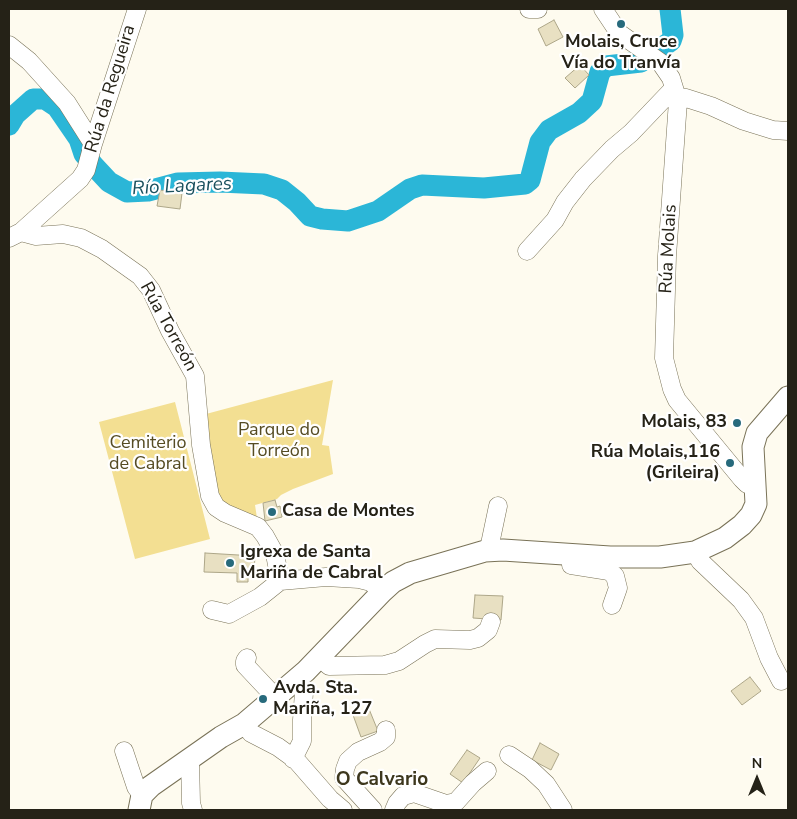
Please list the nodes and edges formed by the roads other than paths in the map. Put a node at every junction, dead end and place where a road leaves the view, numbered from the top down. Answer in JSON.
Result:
{"nodes":[{"id":1,"x":137,"y":9,"type":"edge"},
{"id":2,"x":529,"y":9,"type":"edge"},
{"id":3,"x":538,"y":9,"type":"edge"},
{"id":4,"x":603,"y":9,"type":"edge"},
{"id":5,"x":9,"y":45,"type":"edge"},
{"id":6,"x":676,"y":92,"type":"junction"},
{"id":7,"x":788,"y":132,"type":"edge"},
{"id":8,"x":90,"y":157,"type":"junction"},
{"id":9,"x":15,"y":235,"type":"edge"},
{"id":10,"x":527,"y":251,"type":"dead end"},
{"id":11,"x":788,"y":396,"type":"edge"},
{"id":12,"x":756,"y":486,"type":"junction"},
{"id":13,"x":498,"y":506,"type":"dead end"},
{"id":14,"x":491,"y":551,"type":"junction"},
{"id":15,"x":695,"y":552,"type":"junction"},
{"id":16,"x":571,"y":555,"type":"junction"},
{"id":17,"x":280,"y":581,"type":"junction"},
{"id":18,"x":382,"y":592,"type":"junction"},
{"id":19,"x":612,"y":605,"type":"dead end"},
{"id":20,"x":212,"y":610,"type":"dead end"},
{"id":21,"x":490,"y":622,"type":"dead end"},
{"id":22,"x":320,"y":657,"type":"junction"},
{"id":23,"x":246,"y":658,"type":"dead end"},
{"id":24,"x":296,"y":679,"type":"junction"},
{"id":25,"x":781,"y":681,"type":"dead end"},
{"id":26,"x":275,"y":697,"type":"junction"},
{"id":27,"x":244,"y":724,"type":"junction"},
{"id":28,"x":386,"y":730,"type":"dead end"},
{"id":29,"x":124,"y":751,"type":"dead end"},
{"id":30,"x":509,"y":755,"type":"dead end"},
{"id":31,"x":190,"y":759,"type":"junction"},
{"id":32,"x":293,"y":759,"type":"junction"},
{"id":33,"x":487,"y":771,"type":"dead end"},
{"id":34,"x":140,"y":803,"type":"edge"},
{"id":35,"x":194,"y":810,"type":"edge"},
{"id":36,"x":343,"y":810,"type":"edge"},
{"id":37,"x":373,"y":810,"type":"edge"},
{"id":38,"x":394,"y":810,"type":"edge"},
{"id":39,"x":563,"y":810,"type":"edge"}],
"edges":[{"from":1,"to":8,"type":"street","name":"Rúa da Regueira"},
{"from":2,"to":3,"type":"street"},
{"from":4,"to":6,"type":"street","name":"Rúa Molais"},
{"from":5,"to":8,"type":"street"},
{"from":6,"to":7,"type":"street"},
{"from":6,"to":10,"type":"street"},
{"from":6,"to":12,"type":"street","name":"Rúa Molais"},
{"from":8,"to":9,"type":"street"},
{"from":9,"to":17,"type":"street","name":"Rúa Torreón"},
{"from":11,"to":12,"type":"main road"},
{"from":12,"to":15,"type":"main road"},
{"from":13,"to":14,"type":"street"},
{"from":14,"to":16,"type":"main road"},
{"from":14,"to":18,"type":"main road"},
{"from":15,"to":16,"type":"main road"},
{"from":15,"to":25,"type":"street"},
{"from":16,"to":19,"type":"street"},
{"from":17,"to":18,"type":"street"},
{"from":17,"to":20,"type":"street"},
{"from":18,"to":22,"type":"main road"},
{"from":21,"to":22,"type":"street"},
{"from":22,"to":24,"type":"main road"},
{"from":23,"to":26,"type":"street"},
{"from":24,"to":26,"type":"main road"},
{"from":24,"to":32,"type":"street"},
{"from":26,"to":27,"type":"main road"},
{"from":27,"to":31,"type":"main road"},
{"from":27,"to":32,"type":"street"},
{"from":28,"to":37,"type":"street"},
{"from":29,"to":34,"type":"street"},
{"from":30,"to":39,"type":"street"},
{"from":31,"to":34,"type":"main road"},
{"from":31,"to":35,"type":"street"},
{"from":32,"to":36,"type":"street"},
{"from":33,"to":38,"type":"street"}]}
